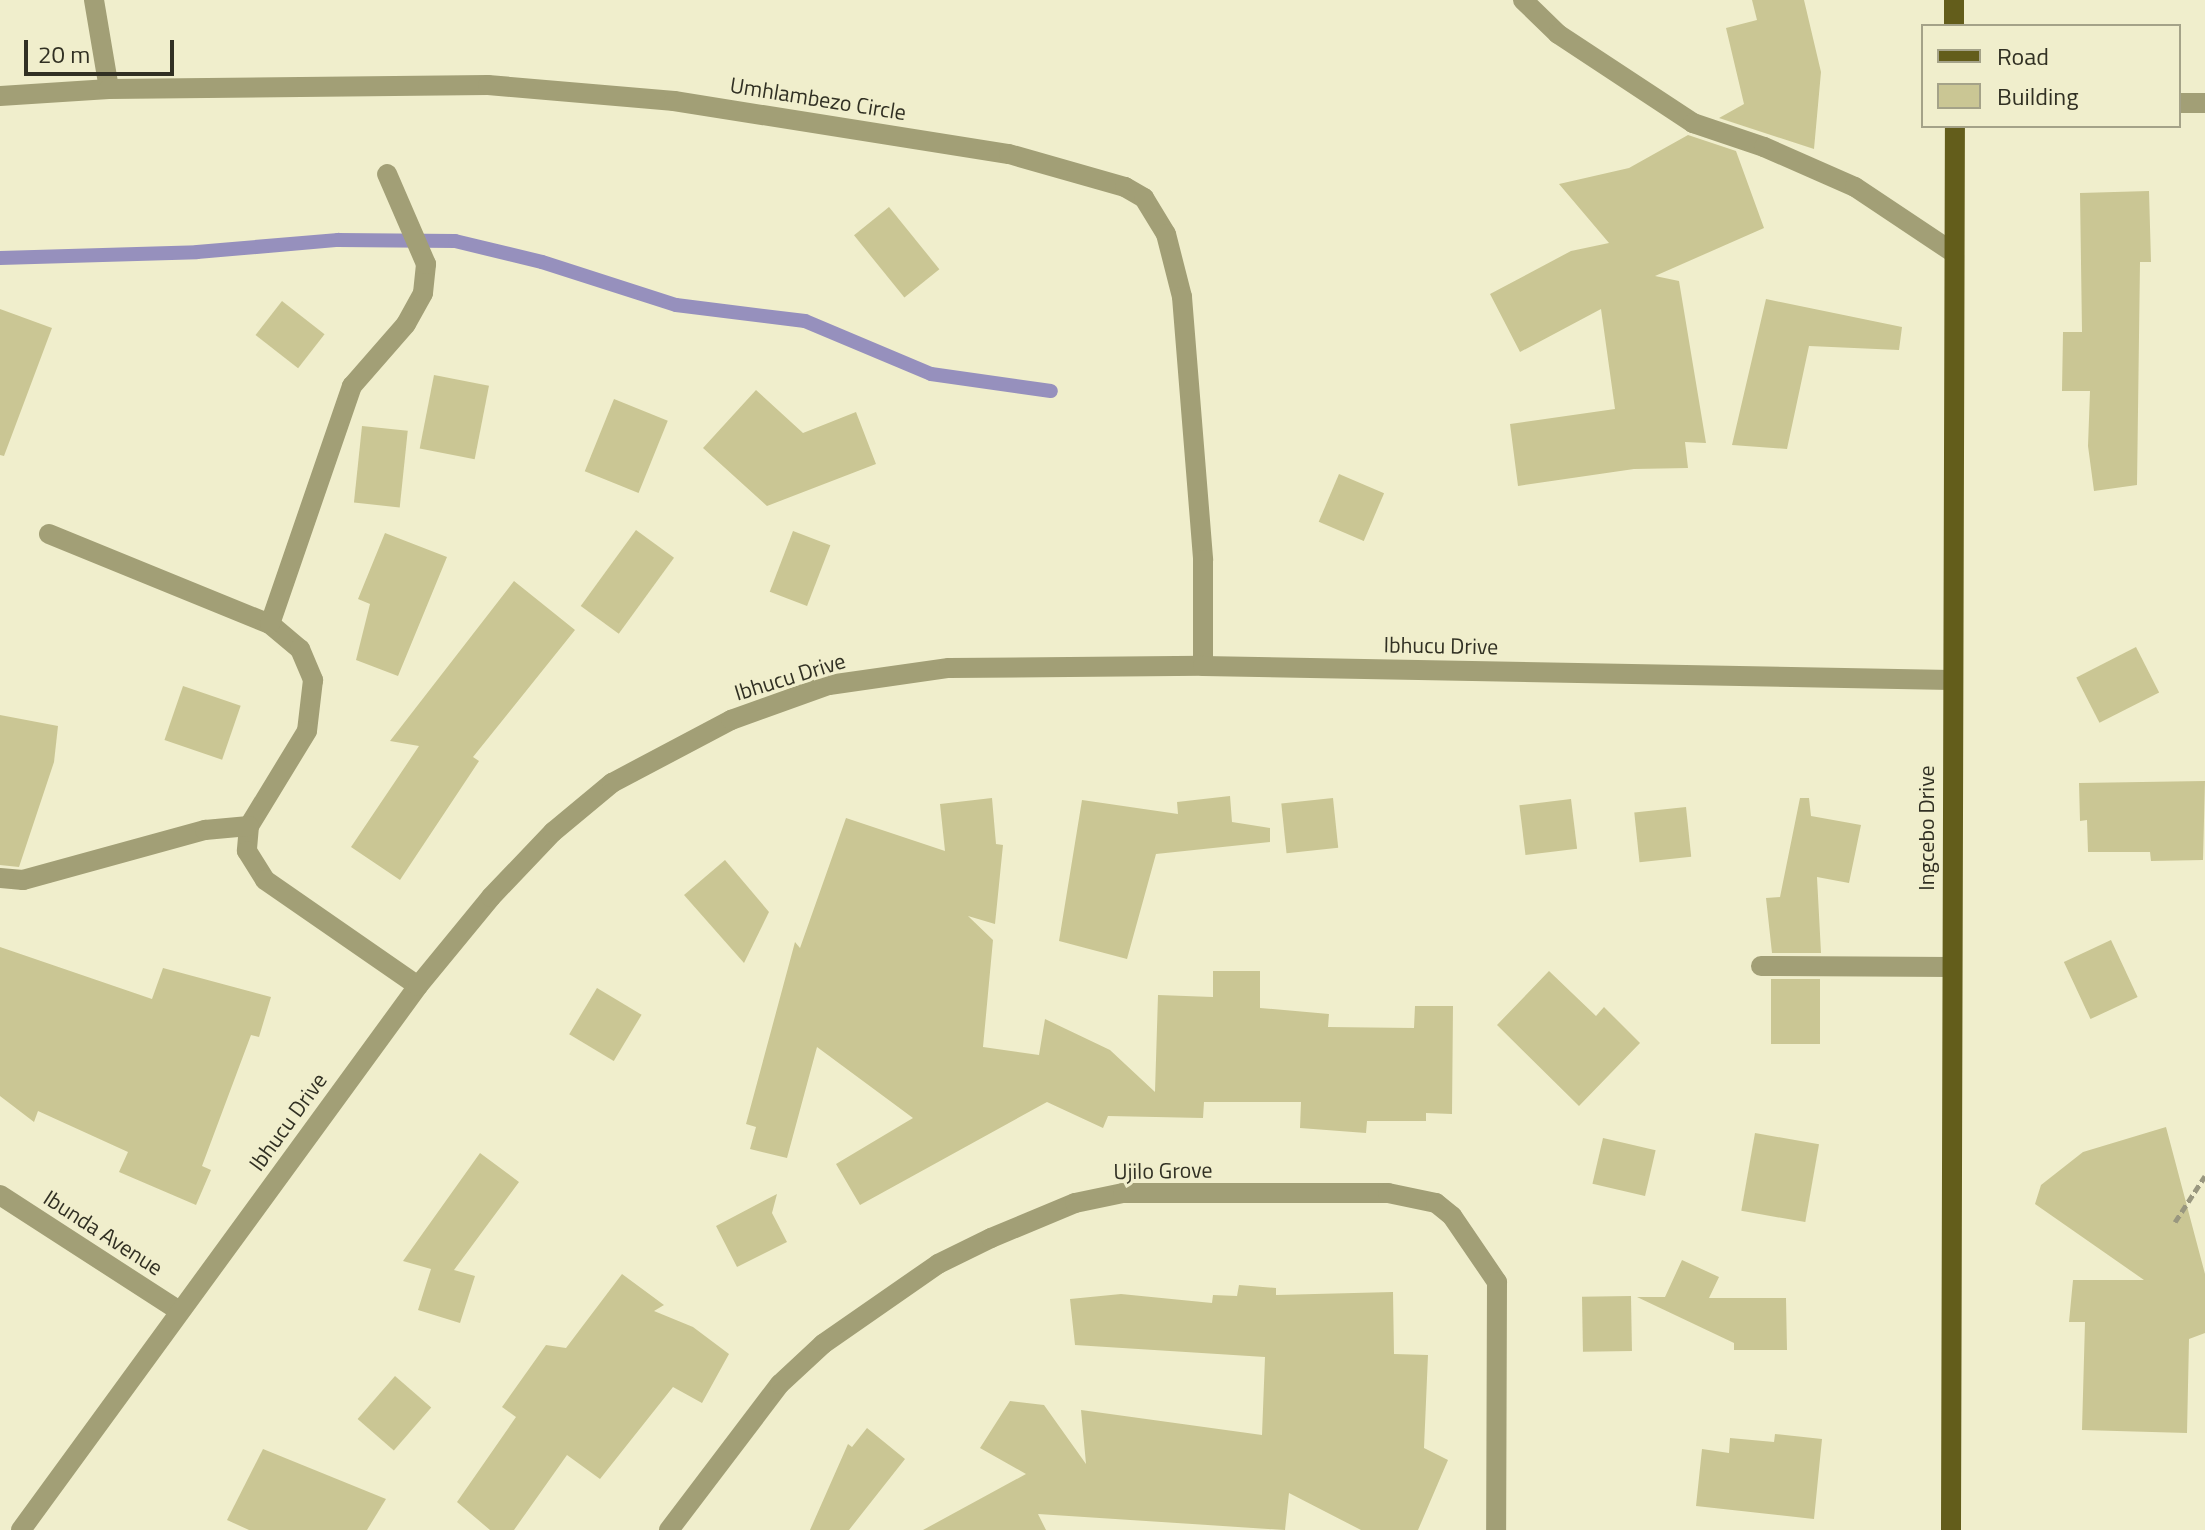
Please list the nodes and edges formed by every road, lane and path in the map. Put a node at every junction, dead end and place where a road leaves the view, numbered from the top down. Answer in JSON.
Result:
{"nodes":[{"id":1,"x":94,"y":0,"type":"edge"},
{"id":2,"x":1523,"y":0,"type":"edge"},
{"id":3,"x":1954,"y":0,"type":"edge"},
{"id":4,"x":1954,"y":24,"type":"edge"},
{"id":5,"x":109,"y":89,"type":"junction"},
{"id":6,"x":0,"y":96,"type":"edge"},
{"id":7,"x":2181,"y":103,"type":"edge"},
{"id":8,"x":2205,"y":103,"type":"edge"},
{"id":9,"x":1955,"y":128,"type":"edge"},
{"id":10,"x":387,"y":174,"type":"dead end"},
{"id":11,"x":1954,"y":253,"type":"junction"},
{"id":12,"x":49,"y":534,"type":"dead end"},
{"id":13,"x":270,"y":624,"type":"junction"},
{"id":14,"x":1203,"y":666,"type":"junction"},
{"id":15,"x":1951,"y":680,"type":"junction"},
{"id":16,"x":249,"y":826,"type":"junction"},
{"id":17,"x":0,"y":878,"type":"edge"},
{"id":18,"x":1761,"y":966,"type":"dead end"},
{"id":19,"x":1951,"y":967,"type":"junction"},
{"id":20,"x":418,"y":986,"type":"junction"},
{"id":21,"x":2205,"y":1176,"type":"edge"},
{"id":22,"x":0,"y":1195,"type":"edge"},
{"id":23,"x":2175,"y":1222,"type":"dead end"},
{"id":24,"x":179,"y":1311,"type":"junction"},
{"id":25,"x":21,"y":1530,"type":"edge"},
{"id":26,"x":669,"y":1530,"type":"edge"},
{"id":27,"x":1496,"y":1530,"type":"edge"},
{"id":28,"x":1951,"y":1530,"type":"edge"}],
"edges":[{"from":1,"to":5,"type":"street"},
{"from":2,"to":11,"type":"street"},
{"from":3,"to":4,"type":"main road"},
{"from":5,"to":6,"type":"street","name":"Umhlambezo Circle"},
{"from":5,"to":14,"type":"street","name":"Umhlambezo Circle"},
{"from":7,"to":8,"type":"street"},
{"from":9,"to":11,"type":"main road","name":"Ingcebo Drive"},
{"from":10,"to":13,"type":"street"},
{"from":11,"to":15,"type":"main road","name":"Ingcebo Drive"},
{"from":12,"to":13,"type":"street"},
{"from":13,"to":16,"type":"street"},
{"from":14,"to":15,"type":"street","name":"Ibhucu Drive"},
{"from":14,"to":20,"type":"street","name":"Ibhucu Drive"},
{"from":15,"to":19,"type":"main road","name":"Ingcebo Drive"},
{"from":16,"to":17,"type":"street"},
{"from":16,"to":20,"type":"street"},
{"from":18,"to":19,"type":"street"},
{"from":19,"to":28,"type":"main road","name":"Ingcebo Drive"},
{"from":20,"to":24,"type":"street","name":"Ibhucu Drive"},
{"from":21,"to":23,"type":"path"},
{"from":22,"to":24,"type":"street","name":"Ibunda Avenue"},
{"from":24,"to":25,"type":"street","name":"Ibhucu Drive"},
{"from":26,"to":27,"type":"street","name":"Ujilo Grove"}]}
